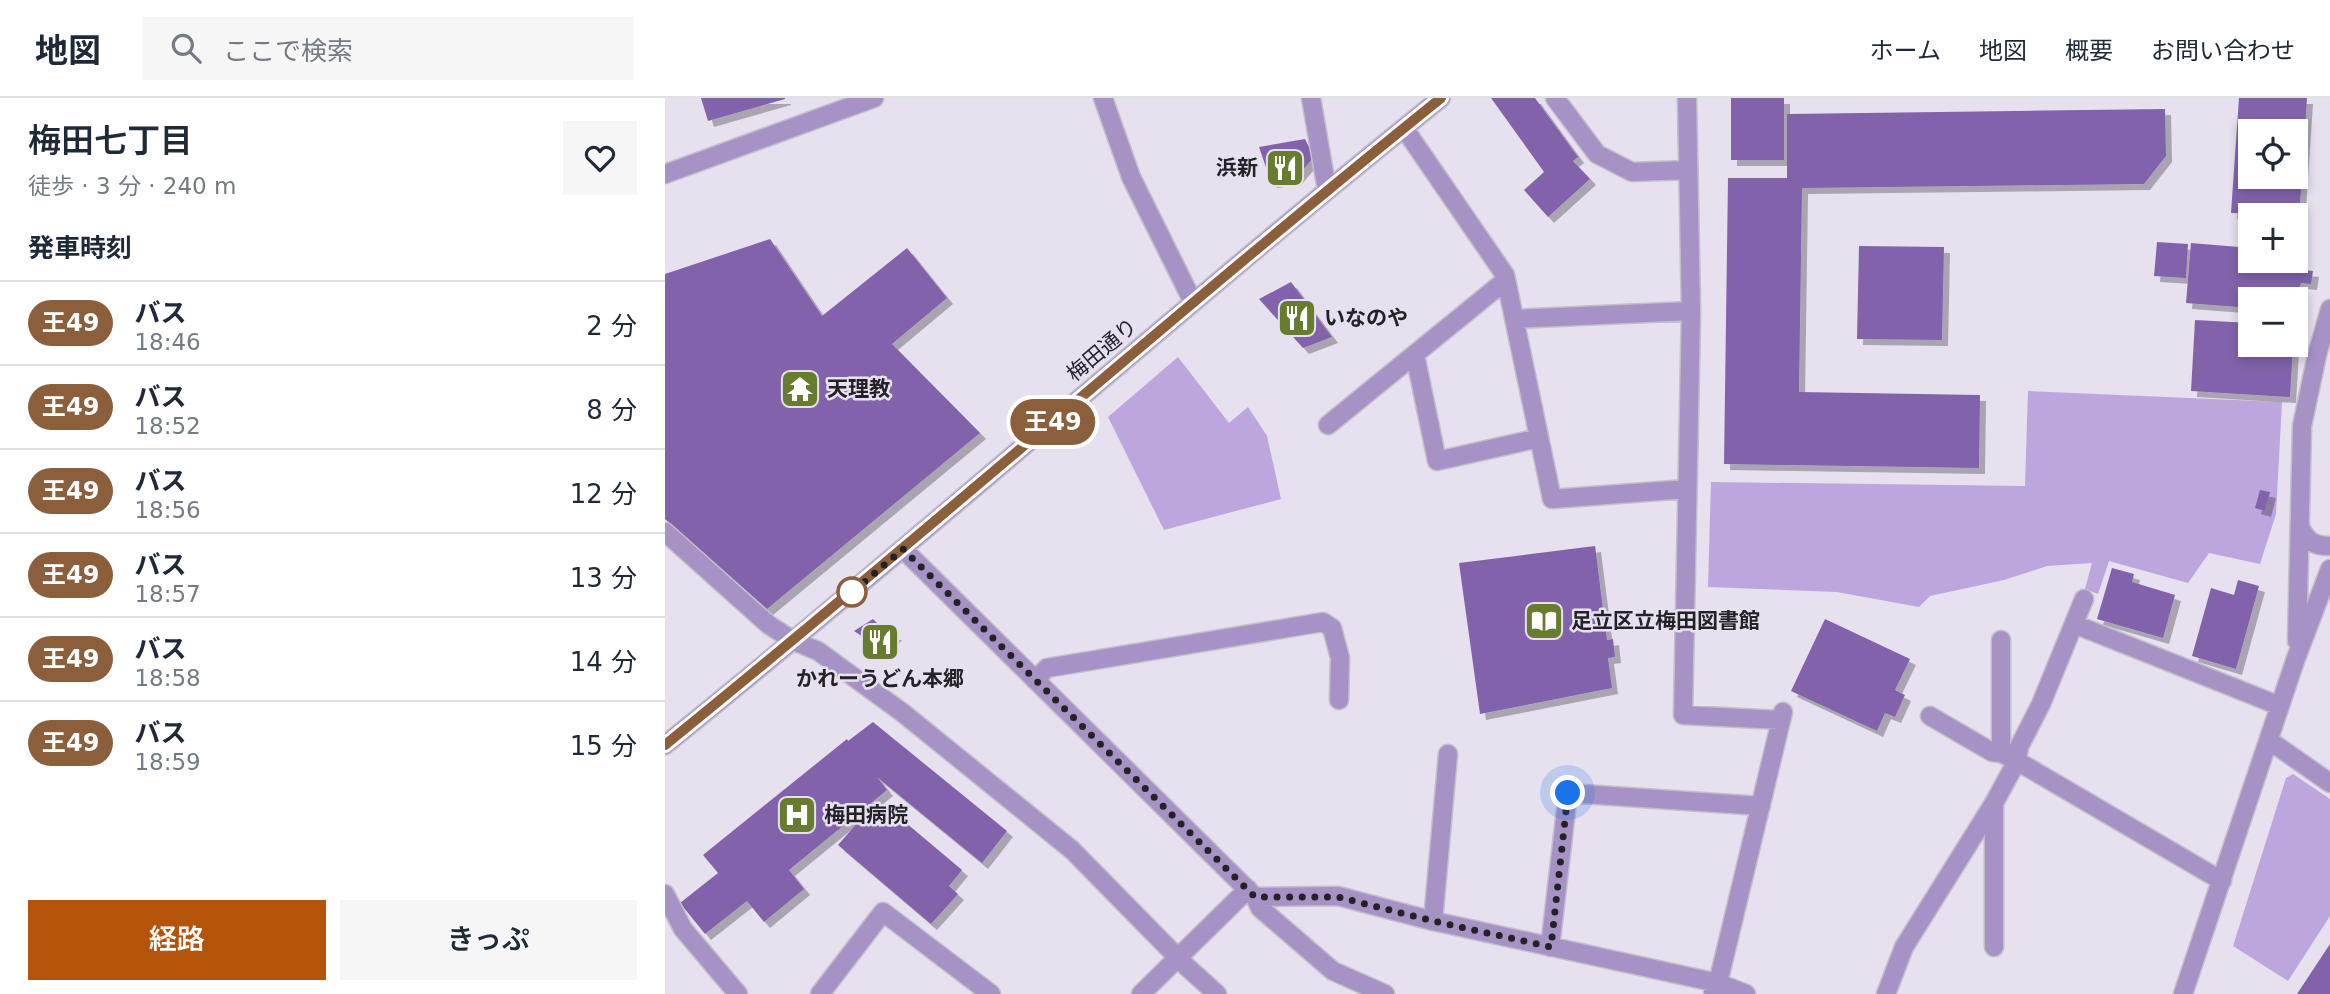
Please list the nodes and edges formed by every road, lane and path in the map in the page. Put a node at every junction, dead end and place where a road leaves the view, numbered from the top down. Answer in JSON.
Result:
{"nodes":[{"id":1,"x":874,"y":98,"type":"edge"},
{"id":2,"x":1103,"y":98,"type":"edge"},
{"id":3,"x":1311,"y":98,"type":"edge"},
{"id":4,"x":1441,"y":98,"type":"edge"},
{"id":5,"x":1555,"y":98,"type":"edge"},
{"id":6,"x":1687,"y":98,"type":"edge"},
{"id":7,"x":1404,"y":128,"type":"junction"},
{"id":8,"x":1688,"y":170,"type":"junction"},
{"id":9,"x":665,"y":174,"type":"edge"},
{"id":10,"x":1327,"y":190,"type":"junction"},
{"id":11,"x":1506,"y":281,"type":"junction"},
{"id":12,"x":1193,"y":302,"type":"junction"},
{"id":13,"x":2330,"y":309,"type":"edge"},
{"id":14,"x":1691,"y":311,"type":"junction"},
{"id":15,"x":1514,"y":319,"type":"junction"},
{"id":16,"x":1415,"y":355,"type":"junction"},
{"id":17,"x":1328,"y":425,"type":"dead end"},
{"id":18,"x":1539,"y":438,"type":"junction"},
{"id":19,"x":1687,"y":489,"type":"junction"},
{"id":20,"x":2301,"y":529,"type":"junction"},
{"id":21,"x":665,"y":532,"type":"edge"},
{"id":22,"x":2330,"y":546,"type":"edge"},
{"id":23,"x":903,"y":549,"type":"junction"},
{"id":24,"x":2330,"y":569,"type":"edge"},
{"id":25,"x":2084,"y":599,"type":"dead end"},
{"id":26,"x":2074,"y":624,"type":"junction"},
{"id":27,"x":2001,"y":640,"type":"dead end"},
{"id":28,"x":794,"y":641,"type":"junction"},
{"id":29,"x":2296,"y":658,"type":"junction"},
{"id":30,"x":1035,"y":680,"type":"junction"},
{"id":31,"x":1339,"y":700,"type":"dead end"},
{"id":32,"x":2280,"y":706,"type":"junction"},
{"id":33,"x":1930,"y":716,"type":"dead end"},
{"id":34,"x":2270,"y":741,"type":"junction"},
{"id":35,"x":665,"y":745,"type":"edge"},
{"id":36,"x":1448,"y":754,"type":"dead end"},
{"id":37,"x":2009,"y":757,"type":"junction"},
{"id":38,"x":2330,"y":783,"type":"edge"},
{"id":39,"x":1994,"y":803,"type":"junction"},
{"id":40,"x":1761,"y":806,"type":"junction"},
{"id":41,"x":2222,"y":881,"type":"junction"},
{"id":42,"x":1252,"y":893,"type":"junction"},
{"id":43,"x":665,"y":894,"type":"edge"},
{"id":44,"x":1433,"y":921,"type":"junction"},
{"id":45,"x":1551,"y":947,"type":"junction"},
{"id":46,"x":1994,"y":947,"type":"dead end"},
{"id":47,"x":1179,"y":959,"type":"junction"},
{"id":48,"x":1714,"y":989,"type":"edge"},
{"id":49,"x":738,"y":994,"type":"edge"},
{"id":50,"x":820,"y":994,"type":"edge"},
{"id":51,"x":991,"y":994,"type":"edge"},
{"id":52,"x":1142,"y":994,"type":"edge"},
{"id":53,"x":1217,"y":994,"type":"edge"},
{"id":54,"x":1385,"y":994,"type":"edge"},
{"id":55,"x":1746,"y":994,"type":"edge"},
{"id":56,"x":1886,"y":994,"type":"edge"},
{"id":57,"x":2183,"y":994,"type":"edge"}],
"edges":[{"from":1,"to":9,"type":"street"},
{"from":2,"to":12,"type":"street"},
{"from":3,"to":10,"type":"street"},
{"from":4,"to":7,"type":"street","name":"梅田通り"},
{"from":5,"to":8,"type":"street"},
{"from":6,"to":8,"type":"street"},
{"from":7,"to":10,"type":"street","name":"梅田通り"},
{"from":7,"to":11,"type":"street"},
{"from":8,"to":14,"type":"street"},
{"from":10,"to":12,"type":"street","name":"梅田通り"},
{"from":11,"to":15,"type":"street"},
{"from":11,"to":16,"type":"street"},
{"from":12,"to":23,"type":"street","name":"梅田通り"},
{"from":13,"to":20,"type":"street"},
{"from":14,"to":15,"type":"street"},
{"from":14,"to":19,"type":"street"},
{"from":15,"to":18,"type":"street"},
{"from":16,"to":17,"type":"street"},
{"from":16,"to":18,"type":"street"},
{"from":18,"to":19,"type":"street"},
{"from":19,"to":40,"type":"street"},
{"from":20,"to":22,"type":"street"},
{"from":20,"to":29,"type":"street"},
{"from":21,"to":28,"type":"street"},
{"from":23,"to":28,"type":"street","name":"梅田通り"},
{"from":23,"to":30,"type":"street"},
{"from":24,"to":29,"type":"street"},
{"from":25,"to":26,"type":"street"},
{"from":26,"to":32,"type":"street"},
{"from":26,"to":37,"type":"street"},
{"from":27,"to":37,"type":"street"},
{"from":28,"to":35,"type":"street","name":"梅田通り"},
{"from":28,"to":47,"type":"street"},
{"from":29,"to":32,"type":"street"},
{"from":30,"to":31,"type":"street"},
{"from":30,"to":42,"type":"street"},
{"from":32,"to":34,"type":"street"},
{"from":33,"to":37,"type":"street"},
{"from":34,"to":38,"type":"street"},
{"from":34,"to":41,"type":"street"},
{"from":36,"to":44,"type":"street"},
{"from":37,"to":39,"type":"street"},
{"from":37,"to":41,"type":"street"},
{"from":39,"to":46,"type":"street"},
{"from":39,"to":56,"type":"street"},
{"from":40,"to":45,"type":"street"},
{"from":40,"to":48,"type":"street"},
{"from":41,"to":57,"type":"street"},
{"from":42,"to":44,"type":"street"},
{"from":42,"to":47,"type":"street"},
{"from":42,"to":54,"type":"street"},
{"from":43,"to":49,"type":"street"},
{"from":44,"to":45,"type":"street"},
{"from":45,"to":48,"type":"street"},
{"from":47,"to":52,"type":"street"},
{"from":47,"to":53,"type":"street"},
{"from":48,"to":55,"type":"street"},
{"from":50,"to":51,"type":"street"}]}
